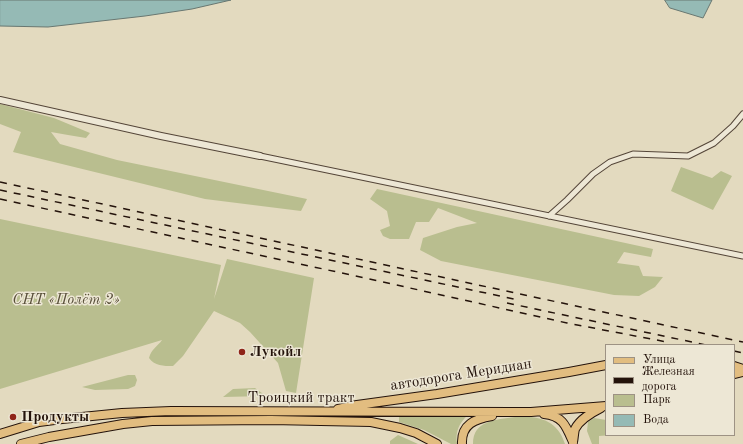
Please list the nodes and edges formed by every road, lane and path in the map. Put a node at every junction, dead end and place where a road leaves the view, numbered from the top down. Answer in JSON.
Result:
{"nodes":[{"id":1,"x":0,"y":100,"type":"edge"},
{"id":2,"x":743,"y":114,"type":"edge"},
{"id":3,"x":260,"y":156,"type":"joint"},
{"id":4,"x":549,"y":216,"type":"junction"},
{"id":5,"x":743,"y":256,"type":"edge"},
{"id":6,"x":605,"y":365,"type":"edge"},
{"id":7,"x":605,"y":406,"type":"edge"},
{"id":8,"x":321,"y":412,"type":"junction"},
{"id":9,"x":512,"y":412,"type":"junction"},
{"id":10,"x":531,"y":412,"type":"junction"},
{"id":11,"x":0,"y":434,"type":"edge"},
{"id":12,"x":573,"y":443,"type":"edge"},
{"id":13,"x":21,"y":444,"type":"edge"},
{"id":14,"x":437,"y":444,"type":"edge"},
{"id":15,"x":462,"y":444,"type":"edge"}],
"edges":[{"from":1,"to":3,"type":"street"},
{"from":2,"to":4,"type":"street"},
{"from":3,"to":4,"type":"street"},
{"from":4,"to":5,"type":"street"},
{"from":6,"to":8,"type":"main road","name":"автодорога Меридиан"},
{"from":7,"to":10,"type":"main road","name":"Троицкий тракт"},
{"from":7,"to":12,"type":"main road","name":"Троицкий тракт"},
{"from":8,"to":9,"type":"main road","name":"Троицкий тракт"},
{"from":8,"to":11,"type":"main road","name":"Троицкий тракт"},
{"from":9,"to":10,"type":"main road","name":"Троицкий тракт"},
{"from":9,"to":15,"type":"main road"},
{"from":10,"to":12,"type":"main road"},
{"from":13,"to":14,"type":"main road","name":"Троицкий тракт"}]}
